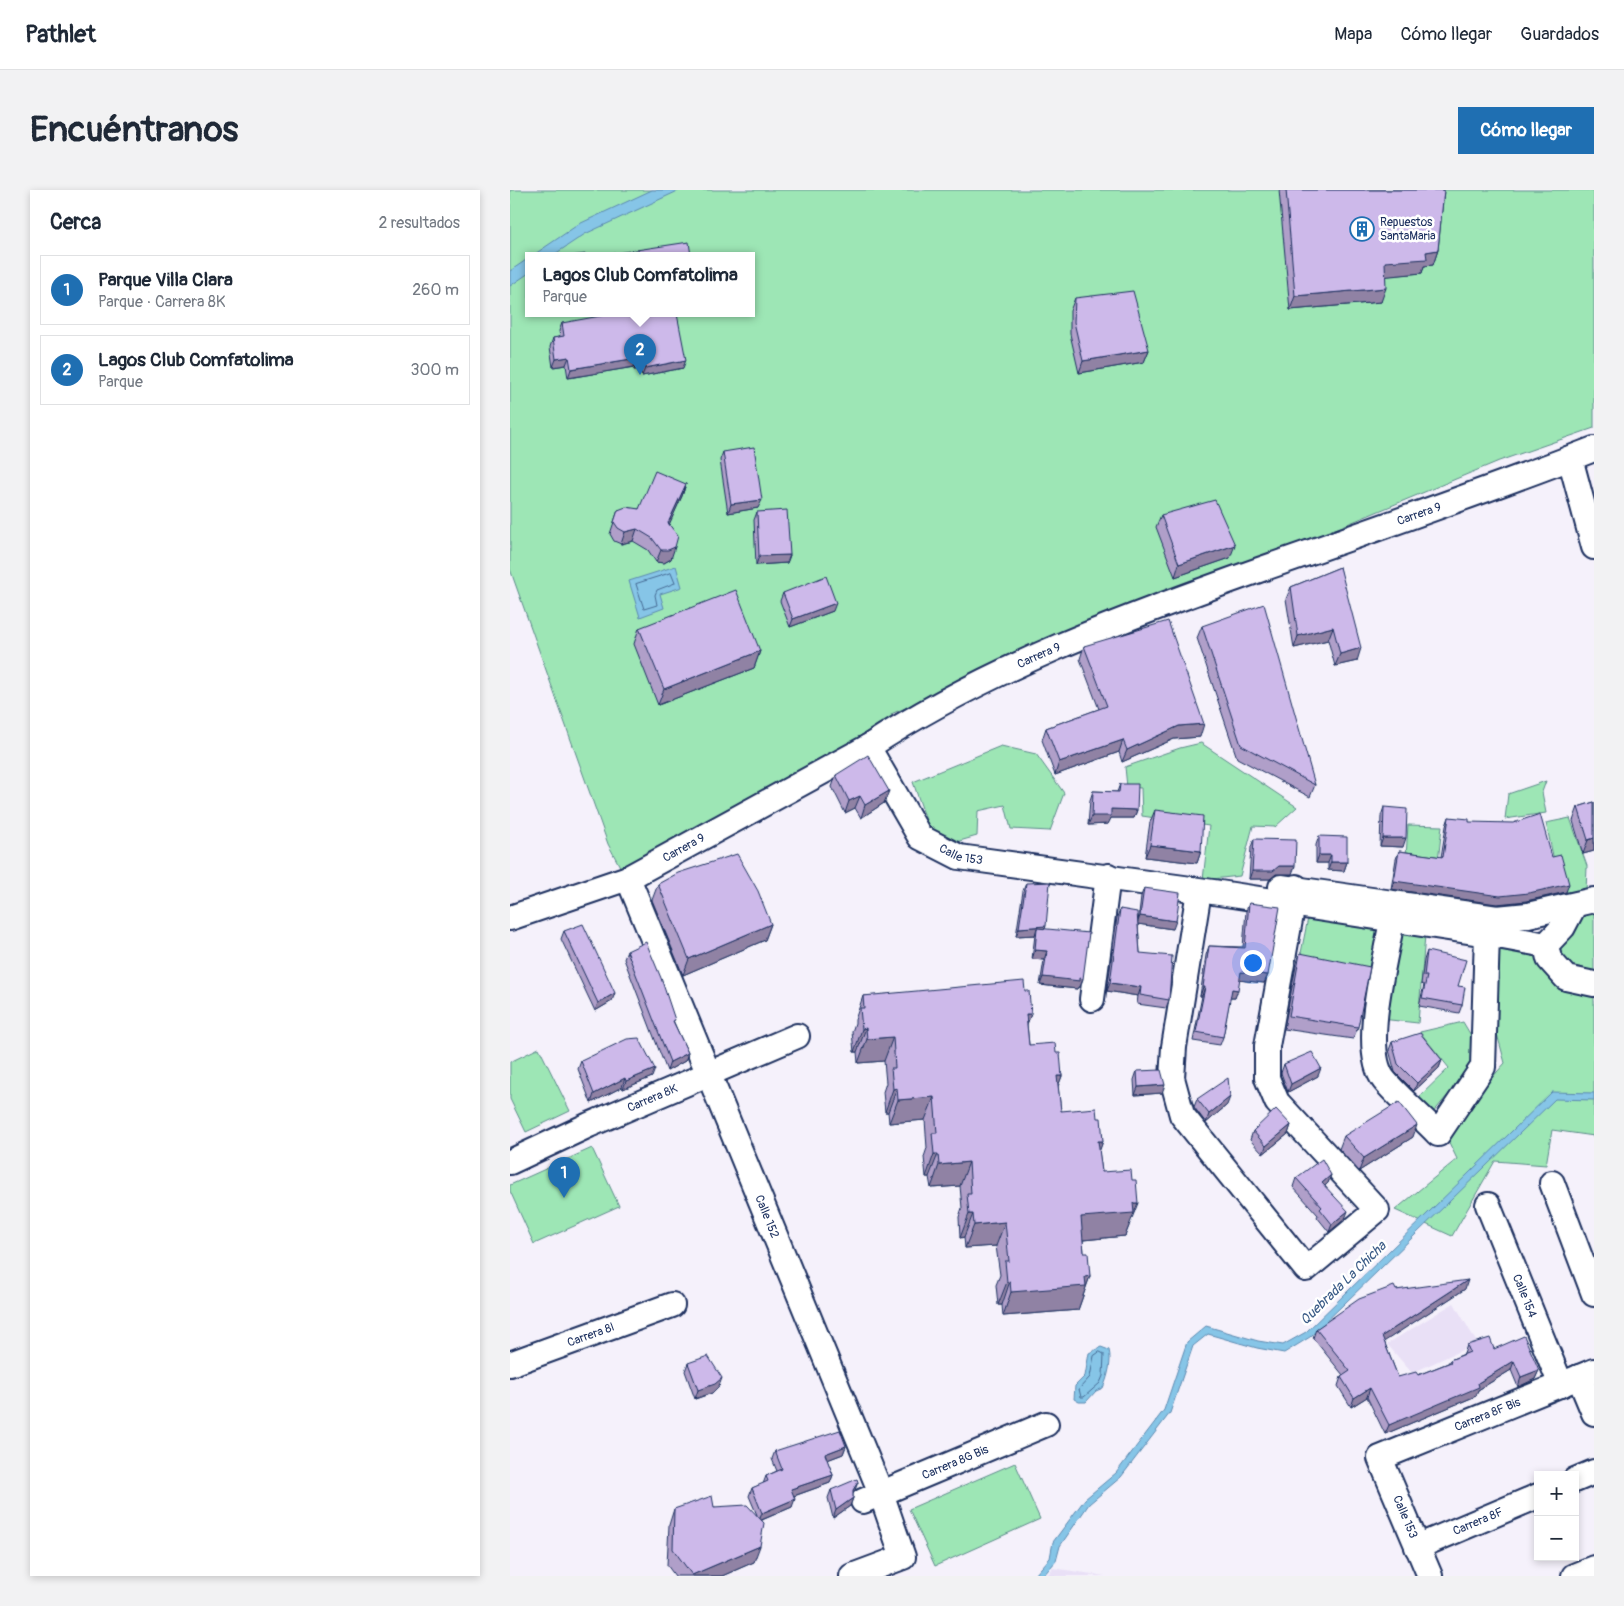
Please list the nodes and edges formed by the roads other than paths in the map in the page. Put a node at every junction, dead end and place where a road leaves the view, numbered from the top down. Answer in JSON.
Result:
{"nodes":[{"id":1,"x":1594,"y":449,"type":"edge"},
{"id":2,"x":1570,"y":458,"type":"junction"},
{"id":3,"x":1594,"y":547,"type":"edge"},
{"id":4,"x":868,"y":747,"type":"junction"},
{"id":5,"x":1108,"y":876,"type":"junction"},
{"id":6,"x":628,"y":878,"type":"junction"},
{"id":7,"x":1206,"y":891,"type":"junction"},
{"id":8,"x":1295,"y":896,"type":"junction"},
{"id":9,"x":1584,"y":903,"type":"edge"},
{"id":10,"x":510,"y":918,"type":"edge"},
{"id":11,"x":1392,"y":920,"type":"junction"},
{"id":12,"x":1486,"y":934,"type":"junction"},
{"id":13,"x":1546,"y":945,"type":"junction"},
{"id":14,"x":1594,"y":984,"type":"edge"},
{"id":15,"x":1092,"y":998,"type":"dead end"},
{"id":16,"x":797,"y":1036,"type":"dead end"},
{"id":17,"x":708,"y":1073,"type":"junction"},
{"id":18,"x":510,"y":1162,"type":"edge"},
{"id":19,"x":1552,"y":1183,"type":"dead end"},
{"id":20,"x":1488,"y":1205,"type":"dead end"},
{"id":21,"x":1594,"y":1294,"type":"edge"},
{"id":22,"x":672,"y":1305,"type":"dead end"},
{"id":23,"x":510,"y":1364,"type":"edge"},
{"id":24,"x":1578,"y":1378,"type":"edge"},
{"id":25,"x":1594,"y":1413,"type":"edge"},
{"id":26,"x":1046,"y":1424,"type":"dead end"},
{"id":27,"x":1380,"y":1458,"type":"joint"},
{"id":28,"x":1594,"y":1472,"type":"edge"},
{"id":29,"x":1579,"y":1478,"type":"edge"},
{"id":30,"x":872,"y":1497,"type":"junction"},
{"id":31,"x":1534,"y":1498,"type":"edge"},
{"id":32,"x":1417,"y":1546,"type":"junction"},
{"id":33,"x":1594,"y":1568,"type":"edge"},
{"id":34,"x":852,"y":1576,"type":"edge"},
{"id":35,"x":1430,"y":1576,"type":"edge"},
{"id":36,"x":1574,"y":1576,"type":"edge"}],
"edges":[{"from":1,"to":2,"type":"street","name":"Carrera 9"},
{"from":2,"to":3,"type":"street"},
{"from":2,"to":4,"type":"street","name":"Carrera 9"},
{"from":4,"to":5,"type":"street","name":"Calle 153"},
{"from":4,"to":6,"type":"street","name":"Carrera 9"},
{"from":5,"to":7,"type":"street","name":"Calle 153"},
{"from":5,"to":15,"type":"street"},
{"from":6,"to":10,"type":"street","name":"Carrera 9"},
{"from":6,"to":17,"type":"street","name":"Calle 152"},
{"from":7,"to":8,"type":"street","name":"Calle 153"},
{"from":7,"to":8,"type":"street"},
{"from":8,"to":9,"type":"street"},
{"from":8,"to":11,"type":"street"},
{"from":9,"to":13,"type":"street"},
{"from":11,"to":12,"type":"street"},
{"from":11,"to":12,"type":"street"},
{"from":12,"to":13,"type":"street"},
{"from":13,"to":14,"type":"street"},
{"from":16,"to":17,"type":"street","name":"Carrera 8K"},
{"from":17,"to":18,"type":"street","name":"Carrera 8K"},
{"from":17,"to":30,"type":"street","name":"Calle 152"},
{"from":19,"to":21,"type":"street"},
{"from":20,"to":24,"type":"street","name":"Calle 154"},
{"from":22,"to":23,"type":"street","name":"Carrera 8I"},
{"from":24,"to":25,"type":"street","name":"Calle 154"},
{"from":24,"to":27,"type":"street","name":"Carrera 8F Bis"},
{"from":26,"to":30,"type":"street","name":"Carrera 8G Bis"},
{"from":27,"to":32,"type":"street","name":"Calle 153"},
{"from":28,"to":29,"type":"street"},
{"from":30,"to":34,"type":"street","name":"Calle 152"},
{"from":31,"to":32,"type":"street","name":"Carrera 8F"},
{"from":32,"to":35,"type":"street","name":"Calle 153"},
{"from":33,"to":36,"type":"street"}]}
